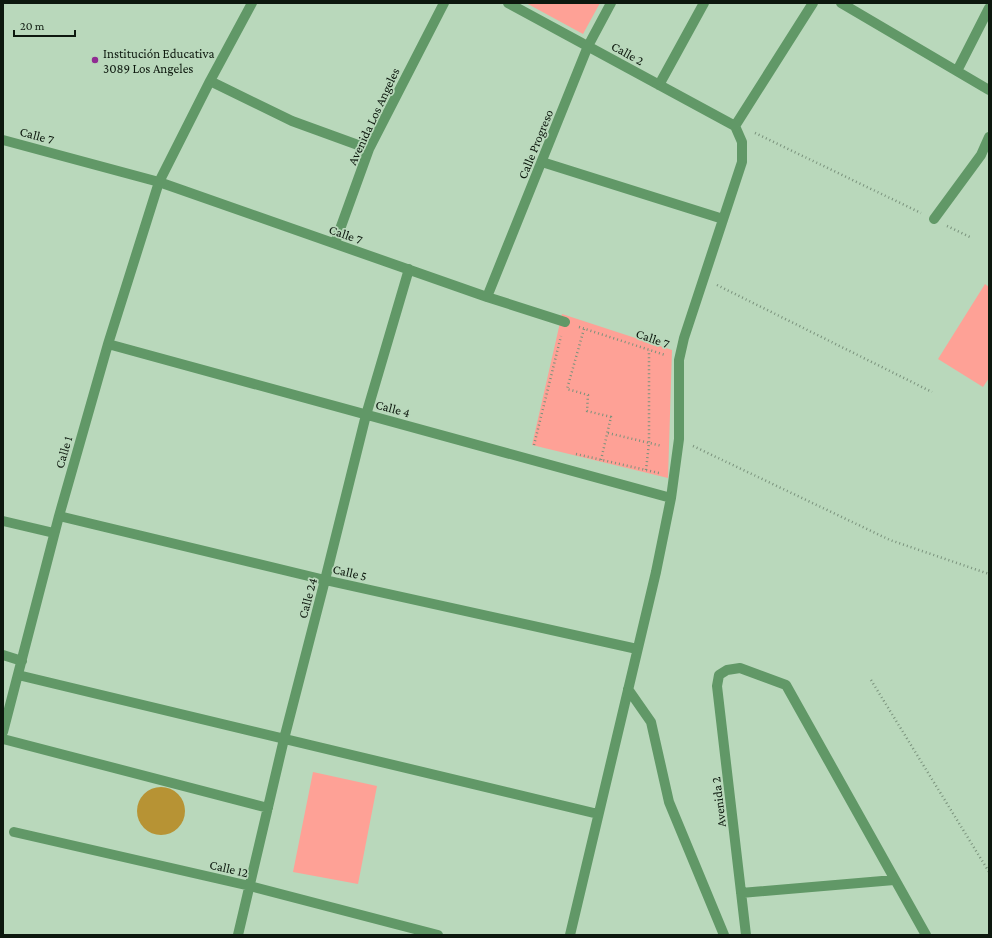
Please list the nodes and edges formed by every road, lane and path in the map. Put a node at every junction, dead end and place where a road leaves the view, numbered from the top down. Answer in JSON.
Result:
{"nodes":[{"id":1,"x":252,"y":3,"type":"edge"},
{"id":2,"x":444,"y":3,"type":"edge"},
{"id":3,"x":508,"y":3,"type":"edge"},
{"id":4,"x":611,"y":3,"type":"edge"},
{"id":5,"x":704,"y":3,"type":"edge"},
{"id":6,"x":813,"y":3,"type":"edge"},
{"id":7,"x":841,"y":3,"type":"edge"},
{"id":8,"x":989,"y":8,"type":"edge"},
{"id":9,"x":588,"y":46,"type":"junction"},
{"id":10,"x":957,"y":71,"type":"junction"},
{"id":11,"x":210,"y":81,"type":"junction"},
{"id":12,"x":659,"y":85,"type":"junction"},
{"id":13,"x":989,"y":90,"type":"edge"},
{"id":14,"x":735,"y":126,"type":"junction"},
{"id":15,"x":989,"y":137,"type":"edge"},
{"id":16,"x":3,"y":140,"type":"edge"},
{"id":17,"x":369,"y":149,"type":"junction"},
{"id":18,"x":542,"y":162,"type":"junction"},
{"id":19,"x":159,"y":182,"type":"junction"},
{"id":20,"x":723,"y":219,"type":"junction"},
{"id":21,"x":934,"y":219,"type":"junction"},
{"id":22,"x":970,"y":237,"type":"dead end"},
{"id":23,"x":335,"y":243,"type":"junction"},
{"id":24,"x":409,"y":269,"type":"junction"},
{"id":25,"x":703,"y":279,"type":"junction"},
{"id":26,"x":488,"y":297,"type":"junction"},
{"id":27,"x":564,"y":322,"type":"junction"},
{"id":28,"x":584,"y":328,"type":"junction"},
{"id":29,"x":108,"y":344,"type":"junction"},
{"id":30,"x":649,"y":350,"type":"junction"},
{"id":31,"x":679,"y":360,"type":"junction"},
{"id":32,"x":932,"y":392,"type":"dead end"},
{"id":33,"x":366,"y":415,"type":"junction"},
{"id":34,"x":608,"y":433,"type":"junction"},
{"id":35,"x":679,"y":439,"type":"junction"},
{"id":36,"x":649,"y":443,"type":"junction"},
{"id":37,"x":541,"y":446,"type":"dead end"},
{"id":38,"x":667,"y":447,"type":"dead end"},
{"id":39,"x":571,"y":453,"type":"dead end"},
{"id":40,"x":601,"y":460,"type":"junction"},
{"id":41,"x":646,"y":470,"type":"junction"},
{"id":42,"x":666,"y":474,"type":"dead end"},
{"id":43,"x":671,"y":498,"type":"junction"},
{"id":44,"x":59,"y":516,"type":"junction"},
{"id":45,"x":3,"y":521,"type":"edge"},
{"id":46,"x":54,"y":533,"type":"junction"},
{"id":47,"x":989,"y":574,"type":"edge"},
{"id":48,"x":326,"y":580,"type":"junction"},
{"id":49,"x":637,"y":649,"type":"junction"},
{"id":50,"x":3,"y":655,"type":"edge"},
{"id":51,"x":22,"y":660,"type":"junction"},
{"id":52,"x":18,"y":675,"type":"junction"},
{"id":53,"x":871,"y":680,"type":"dead end"},
{"id":54,"x":628,"y":689,"type":"junction"},
{"id":55,"x":3,"y":732,"type":"edge"},
{"id":56,"x":3,"y":739,"type":"edge"},
{"id":57,"x":284,"y":739,"type":"junction"},
{"id":58,"x":268,"y":808,"type":"junction"},
{"id":59,"x":598,"y":814,"type":"junction"},
{"id":60,"x":14,"y":832,"type":"dead end"},
{"id":61,"x":989,"y":872,"type":"edge"},
{"id":62,"x":894,"y":880,"type":"junction"},
{"id":63,"x":250,"y":886,"type":"junction"},
{"id":64,"x":741,"y":893,"type":"junction"},
{"id":65,"x":238,"y":935,"type":"edge"},
{"id":66,"x":438,"y":935,"type":"edge"},
{"id":67,"x":570,"y":935,"type":"edge"},
{"id":68,"x":724,"y":935,"type":"edge"},
{"id":69,"x":746,"y":935,"type":"edge"},
{"id":70,"x":926,"y":935,"type":"edge"}],
"edges":[{"from":1,"to":11,"type":"street","name":"Calle 1"},
{"from":2,"to":17,"type":"street","name":"Avenida Los Angeles"},
{"from":3,"to":9,"type":"street","name":"Calle 2"},
{"from":4,"to":9,"type":"street","name":"Calle Progreso"},
{"from":5,"to":12,"type":"street"},
{"from":6,"to":14,"type":"street"},
{"from":7,"to":10,"type":"street"},
{"from":8,"to":10,"type":"street"},
{"from":9,"to":12,"type":"street","name":"Calle 2"},
{"from":9,"to":18,"type":"street","name":"Calle Progreso"},
{"from":10,"to":13,"type":"street"},
{"from":11,"to":17,"type":"street"},
{"from":11,"to":19,"type":"street","name":"Calle 1"},
{"from":12,"to":14,"type":"street","name":"Calle 2"},
{"from":14,"to":20,"type":"street"},
{"from":14,"to":21,"type":"path"},
{"from":15,"to":21,"type":"street"},
{"from":16,"to":19,"type":"street","name":"Calle 7"},
{"from":17,"to":23,"type":"street","name":"Avenida Los Angeles"},
{"from":18,"to":20,"type":"street"},
{"from":18,"to":26,"type":"street","name":"Calle Progreso"},
{"from":19,"to":23,"type":"street","name":"Calle 7"},
{"from":19,"to":29,"type":"street","name":"Calle 1"},
{"from":20,"to":25,"type":"street"},
{"from":21,"to":22,"type":"path"},
{"from":23,"to":24,"type":"street","name":"Calle 7"},
{"from":24,"to":26,"type":"street","name":"Calle 7"},
{"from":24,"to":33,"type":"street","name":"Calle 24"},
{"from":25,"to":31,"type":"street"},
{"from":25,"to":32,"type":"path"},
{"from":26,"to":27,"type":"street","name":"Calle 7"},
{"from":27,"to":28,"type":"path","name":"Calle 7"},
{"from":27,"to":37,"type":"path"},
{"from":28,"to":30,"type":"path","name":"Calle 7"},
{"from":28,"to":34,"type":"path"},
{"from":29,"to":33,"type":"street","name":"Calle 4"},
{"from":29,"to":44,"type":"street","name":"Calle 1"},
{"from":30,"to":31,"type":"path","name":"Calle 7"},
{"from":30,"to":36,"type":"path"},
{"from":31,"to":35,"type":"street"},
{"from":33,"to":43,"type":"street","name":"Calle 4"},
{"from":33,"to":48,"type":"street","name":"Calle 24"},
{"from":34,"to":36,"type":"path"},
{"from":34,"to":40,"type":"path"},
{"from":35,"to":43,"type":"street"},
{"from":35,"to":47,"type":"path"},
{"from":36,"to":38,"type":"path"},
{"from":36,"to":41,"type":"path"},
{"from":39,"to":40,"type":"path"},
{"from":40,"to":41,"type":"path"},
{"from":41,"to":42,"type":"path"},
{"from":43,"to":49,"type":"street"},
{"from":44,"to":46,"type":"street","name":"Calle 1"},
{"from":44,"to":48,"type":"street","name":"Calle 5"},
{"from":45,"to":46,"type":"street"},
{"from":46,"to":51,"type":"street","name":"Calle 1"},
{"from":48,"to":49,"type":"street","name":"Calle 5"},
{"from":48,"to":57,"type":"street","name":"Calle 24"},
{"from":49,"to":54,"type":"street"},
{"from":50,"to":51,"type":"street"},
{"from":51,"to":52,"type":"street","name":"Calle 1"},
{"from":52,"to":55,"type":"street","name":"Calle 1"},
{"from":52,"to":57,"type":"street"},
{"from":53,"to":61,"type":"path"},
{"from":54,"to":59,"type":"street"},
{"from":54,"to":68,"type":"street"},
{"from":56,"to":58,"type":"street"},
{"from":57,"to":58,"type":"street","name":"Calle 24"},
{"from":57,"to":59,"type":"street"},
{"from":58,"to":63,"type":"street","name":"Calle 24"},
{"from":59,"to":67,"type":"street"},
{"from":60,"to":63,"type":"street","name":"Calle 12"},
{"from":62,"to":64,"type":"street"},
{"from":62,"to":64,"type":"street","name":"Avenida 2"},
{"from":62,"to":70,"type":"street"},
{"from":63,"to":65,"type":"street","name":"Calle 24"},
{"from":63,"to":66,"type":"street","name":"Calle 12"},
{"from":64,"to":69,"type":"street","name":"Avenida 2"}]}
